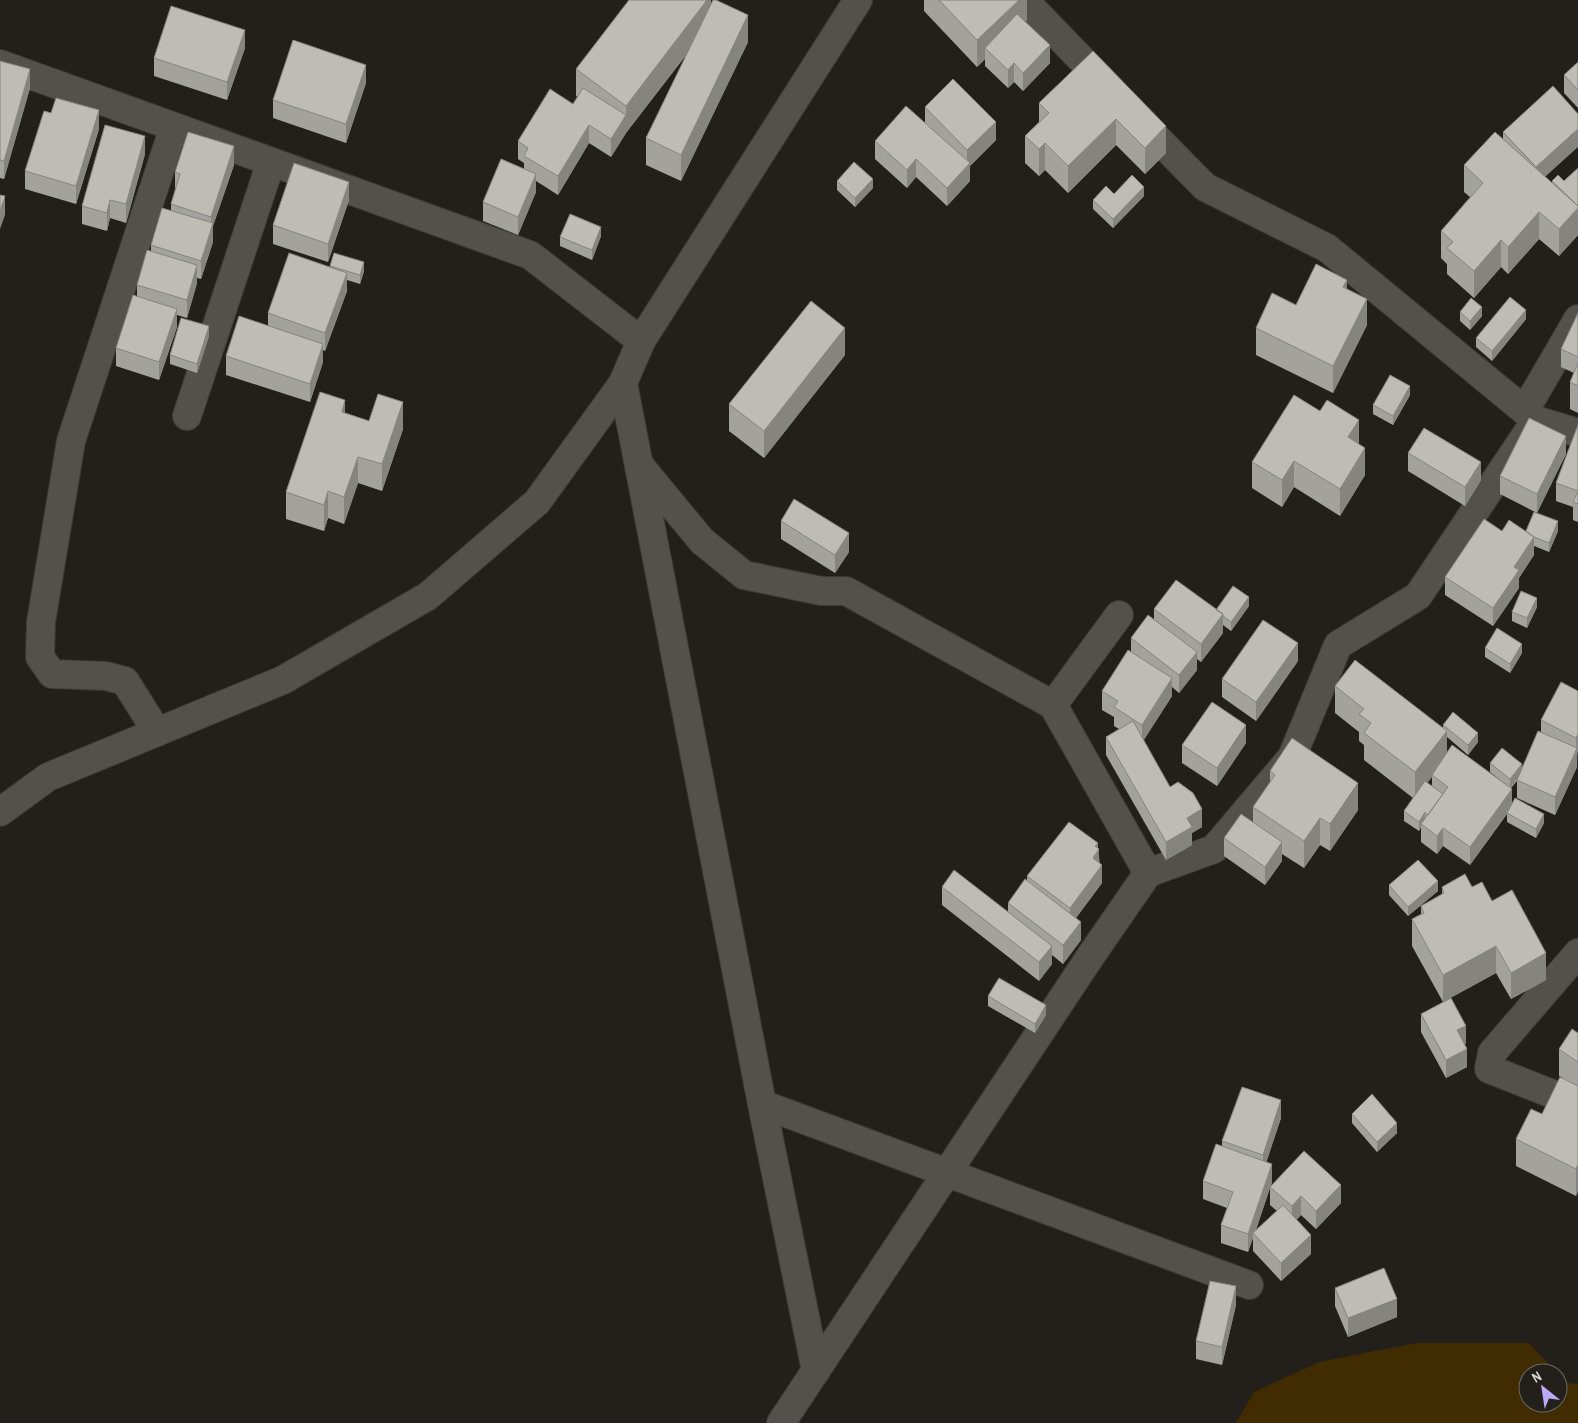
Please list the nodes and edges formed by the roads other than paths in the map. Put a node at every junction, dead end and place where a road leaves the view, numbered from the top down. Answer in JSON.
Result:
{"nodes":[{"id":1,"x":858,"y":0,"type":"edge"},
{"id":2,"x":1024,"y":0,"type":"edge"},
{"id":3,"x":0,"y":64,"type":"edge"},
{"id":4,"x":174,"y":127,"type":"junction"},
{"id":5,"x":271,"y":162,"type":"junction"},
{"id":6,"x":1578,"y":319,"type":"edge"},
{"id":7,"x":642,"y":342,"type":"junction"},
{"id":8,"x":623,"y":383,"type":"junction"},
{"id":9,"x":1530,"y":415,"type":"junction"},
{"id":10,"x":187,"y":416,"type":"dead end"},
{"id":11,"x":1578,"y":433,"type":"edge"},
{"id":12,"x":639,"y":465,"type":"junction"},
{"id":13,"x":1119,"y":615,"type":"dead end"},
{"id":14,"x":1052,"y":704,"type":"junction"},
{"id":15,"x":157,"y":732,"type":"junction"},
{"id":16,"x":0,"y":812,"type":"edge"},
{"id":17,"x":1148,"y":874,"type":"junction"},
{"id":18,"x":1578,"y":953,"type":"edge"},
{"id":19,"x":762,"y":1104,"type":"junction"},
{"id":20,"x":1578,"y":1104,"type":"edge"},
{"id":21,"x":947,"y":1173,"type":"junction"},
{"id":22,"x":1249,"y":1285,"type":"dead end"},
{"id":23,"x":816,"y":1371,"type":"junction"},
{"id":24,"x":781,"y":1423,"type":"edge"}],
"edges":[{"from":1,"to":7,"type":"street"},
{"from":2,"to":9,"type":"street"},
{"from":3,"to":4,"type":"street"},
{"from":4,"to":5,"type":"street"},
{"from":4,"to":15,"type":"street"},
{"from":5,"to":7,"type":"street"},
{"from":5,"to":10,"type":"street"},
{"from":6,"to":9,"type":"street"},
{"from":7,"to":8,"type":"street"},
{"from":8,"to":12,"type":"street"},
{"from":8,"to":15,"type":"street"},
{"from":9,"to":11,"type":"street"},
{"from":9,"to":17,"type":"street"},
{"from":12,"to":14,"type":"street"},
{"from":12,"to":19,"type":"street"},
{"from":13,"to":14,"type":"street"},
{"from":14,"to":17,"type":"street"},
{"from":15,"to":16,"type":"street"},
{"from":17,"to":21,"type":"street"},
{"from":18,"to":20,"type":"street"},
{"from":19,"to":21,"type":"street"},
{"from":19,"to":23,"type":"street"},
{"from":21,"to":22,"type":"street"},
{"from":21,"to":23,"type":"street"},
{"from":23,"to":24,"type":"street"}]}
